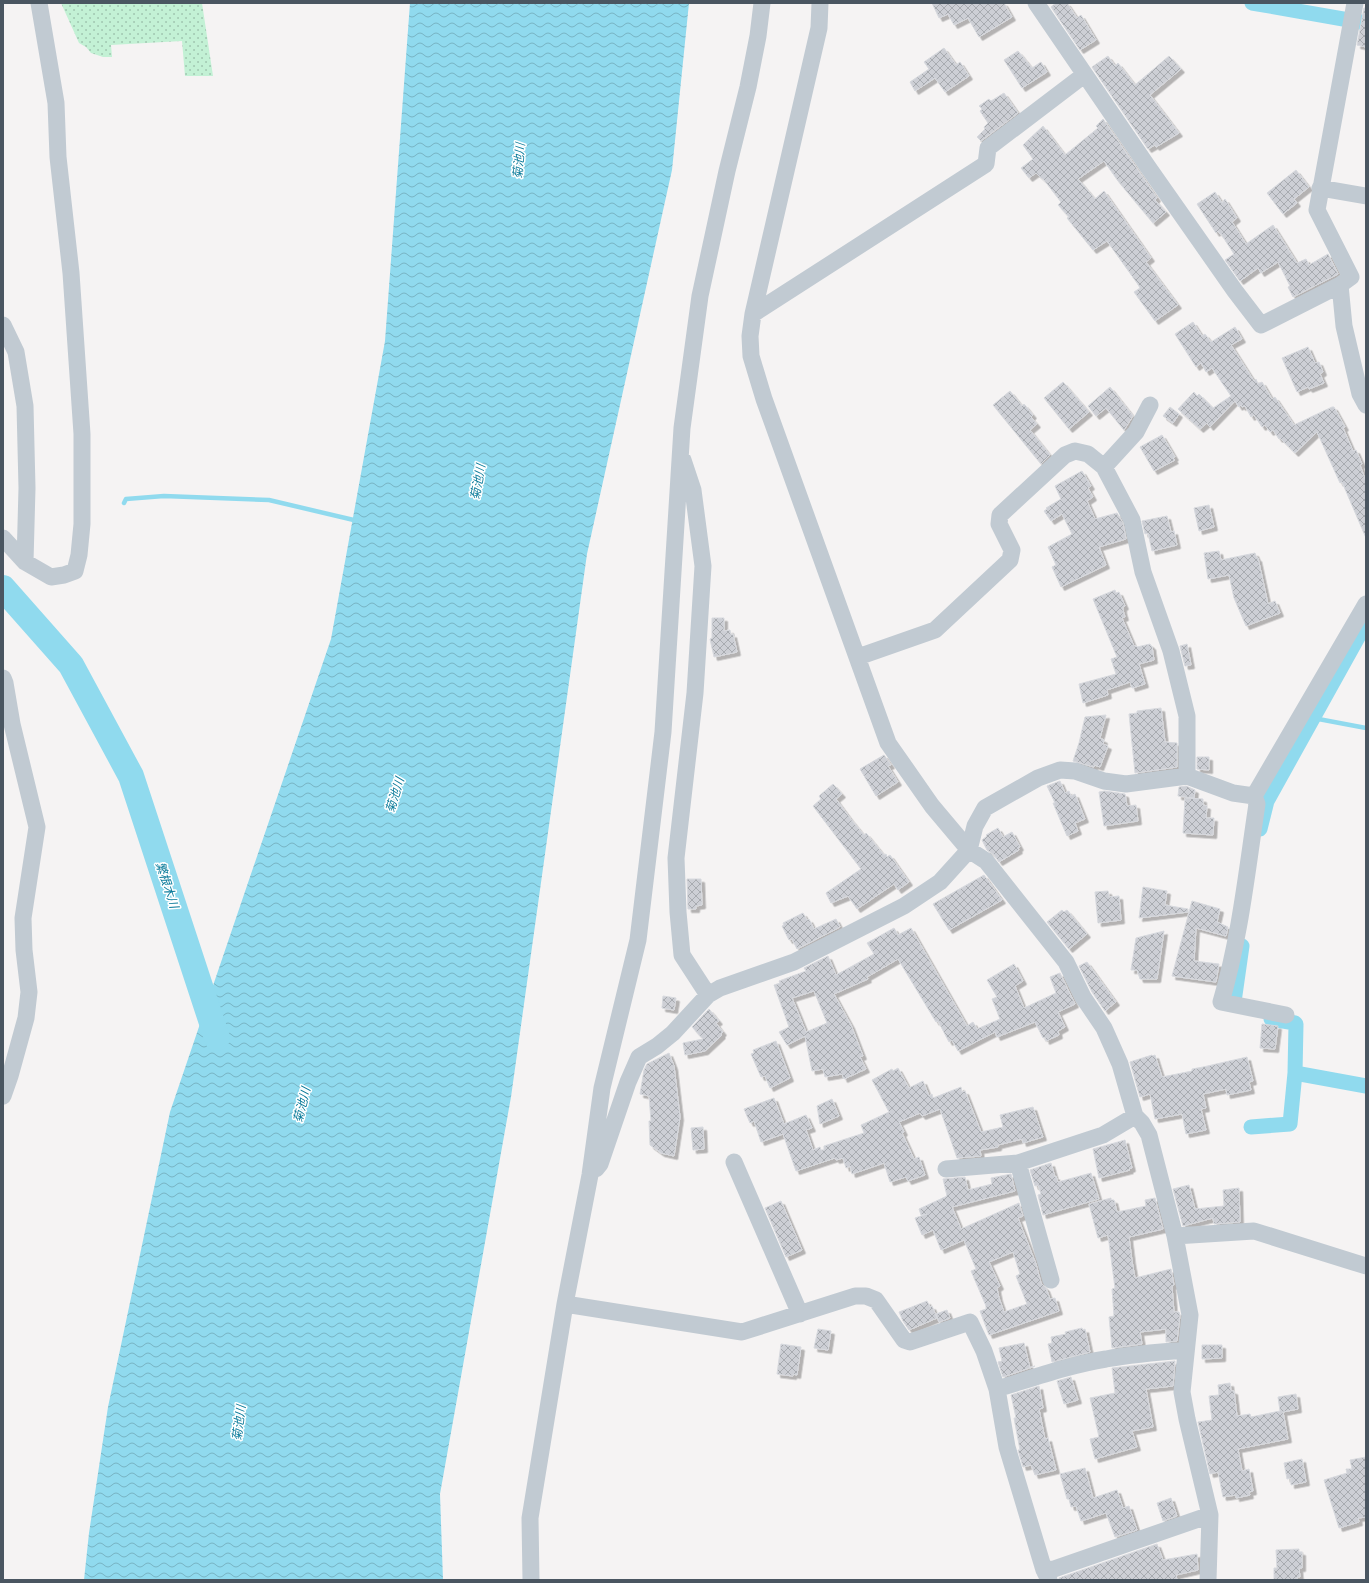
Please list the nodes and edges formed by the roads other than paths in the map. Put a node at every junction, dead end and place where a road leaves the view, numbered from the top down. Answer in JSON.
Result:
{"nodes":[{"id":1,"x":39,"y":3,"type":"edge"},
{"id":2,"x":762,"y":3,"type":"edge"},
{"id":3,"x":820,"y":3,"type":"edge"},
{"id":4,"x":1036,"y":3,"type":"edge"},
{"id":5,"x":1355,"y":3,"type":"edge"},
{"id":6,"x":1084,"y":75,"type":"junction"},
{"id":7,"x":1320,"y":188,"type":"junction"},
{"id":8,"x":1366,"y":196,"type":"edge"},
{"id":9,"x":1340,"y":285,"type":"junction"},
{"id":10,"x":753,"y":314,"type":"junction"},
{"id":11,"x":3,"y":325,"type":"edge"},
{"id":12,"x":1150,"y":405,"type":"dead end"},
{"id":13,"x":1366,"y":405,"type":"edge"},
{"id":14,"x":680,"y":452,"type":"junction"},
{"id":15,"x":1104,"y":467,"type":"junction"},
{"id":16,"x":3,"y":538,"type":"edge"},
{"id":17,"x":25,"y":562,"type":"junction"},
{"id":18,"x":1366,"y":604,"type":"edge"},
{"id":19,"x":858,"y":657,"type":"junction"},
{"id":20,"x":3,"y":678,"type":"edge"},
{"id":21,"x":1187,"y":776,"type":"junction"},
{"id":22,"x":1254,"y":796,"type":"junction"},
{"id":23,"x":969,"y":850,"type":"junction"},
{"id":24,"x":708,"y":995,"type":"junction"},
{"id":25,"x":1286,"y":1015,"type":"dead end"},
{"id":26,"x":3,"y":1096,"type":"edge"},
{"id":27,"x":1135,"y":1116,"type":"junction"},
{"id":28,"x":734,"y":1162,"type":"dead end"},
{"id":29,"x":1018,"y":1163,"type":"junction"},
{"id":30,"x":946,"y":1169,"type":"dead end"},
{"id":31,"x":590,"y":1175,"type":"junction"},
{"id":32,"x":1175,"y":1236,"type":"junction"},
{"id":33,"x":1366,"y":1266,"type":"edge"},
{"id":34,"x":1050,"y":1280,"type":"dead end"},
{"id":35,"x":565,"y":1304,"type":"junction"},
{"id":36,"x":800,"y":1314,"type":"junction"},
{"id":37,"x":1186,"y":1350,"type":"junction"},
{"id":38,"x":996,"y":1389,"type":"junction"},
{"id":39,"x":1210,"y":1516,"type":"junction"},
{"id":40,"x":1047,"y":1575,"type":"edge"},
{"id":41,"x":531,"y":1580,"type":"edge"},
{"id":42,"x":1208,"y":1580,"type":"edge"}],
"edges":[{"from":1,"to":17,"type":"street"},
{"from":2,"to":14,"type":"street"},
{"from":3,"to":10,"type":"street"},
{"from":4,"to":6,"type":"street"},
{"from":5,"to":7,"type":"street"},
{"from":6,"to":9,"type":"street"},
{"from":6,"to":10,"type":"street"},
{"from":7,"to":8,"type":"street"},
{"from":7,"to":9,"type":"street"},
{"from":9,"to":13,"type":"street"},
{"from":10,"to":19,"type":"street"},
{"from":11,"to":17,"type":"street"},
{"from":12,"to":15,"type":"street"},
{"from":14,"to":24,"type":"street"},
{"from":14,"to":31,"type":"street"},
{"from":15,"to":19,"type":"street"},
{"from":15,"to":21,"type":"street"},
{"from":16,"to":17,"type":"street"},
{"from":18,"to":22,"type":"street"},
{"from":19,"to":23,"type":"street"},
{"from":20,"to":26,"type":"street"},
{"from":21,"to":22,"type":"street"},
{"from":21,"to":23,"type":"street"},
{"from":22,"to":25,"type":"street"},
{"from":23,"to":24,"type":"street"},
{"from":23,"to":27,"type":"street"},
{"from":24,"to":31,"type":"street"},
{"from":27,"to":29,"type":"street"},
{"from":27,"to":32,"type":"street"},
{"from":28,"to":36,"type":"street"},
{"from":29,"to":30,"type":"street"},
{"from":29,"to":34,"type":"street"},
{"from":31,"to":35,"type":"street"},
{"from":32,"to":33,"type":"street"},
{"from":32,"to":37,"type":"street"},
{"from":35,"to":36,"type":"street"},
{"from":35,"to":41,"type":"street"},
{"from":36,"to":38,"type":"street"},
{"from":37,"to":38,"type":"street"},
{"from":37,"to":39,"type":"street"},
{"from":38,"to":40,"type":"street"},
{"from":39,"to":40,"type":"street"},
{"from":39,"to":42,"type":"street"}]}
